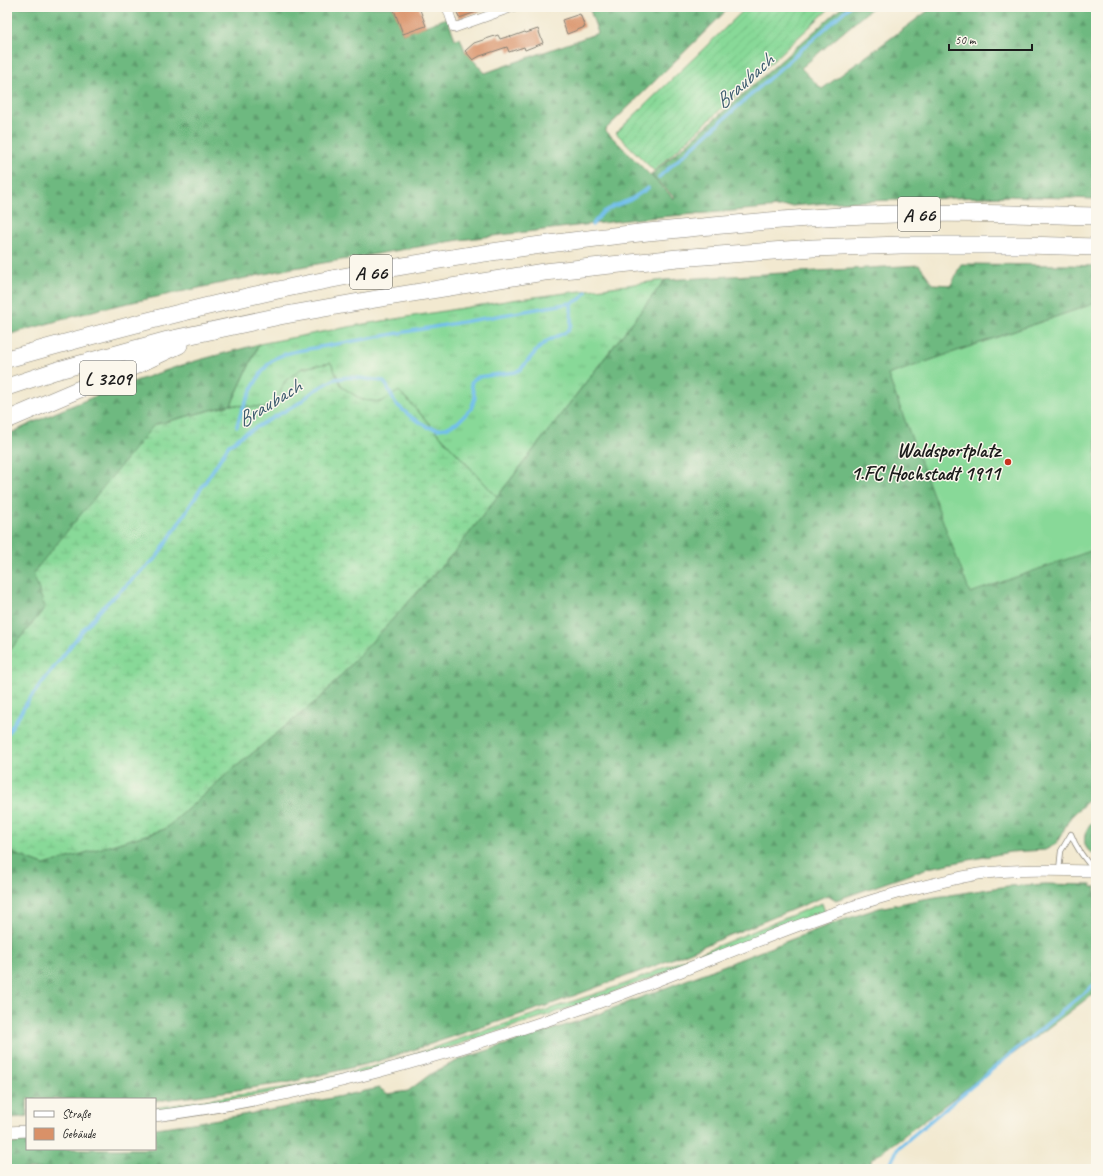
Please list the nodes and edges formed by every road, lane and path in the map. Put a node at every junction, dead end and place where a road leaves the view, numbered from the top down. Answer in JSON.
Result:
{"nodes":[{"id":1,"x":447,"y":7,"type":"edge"},
{"id":2,"x":513,"y":7,"type":"edge"},
{"id":3,"x":1096,"y":216,"type":"edge"},
{"id":4,"x":1096,"y":247,"type":"edge"},
{"id":5,"x":207,"y":332,"type":"junction"},
{"id":6,"x":7,"y":359,"type":"edge"},
{"id":7,"x":7,"y":386,"type":"edge"},
{"id":8,"x":7,"y":420,"type":"edge"},
{"id":9,"x":1059,"y":870,"type":"junction"},
{"id":10,"x":1095,"y":871,"type":"edge"},
{"id":11,"x":156,"y":1116,"type":"edge"},
{"id":12,"x":26,"y":1131,"type":"edge"},
{"id":13,"x":7,"y":1132,"type":"edge"}],
"edges":[{"from":1,"to":2,"type":"street"},
{"from":3,"to":6,"type":"highway","number":"A 66"},
{"from":4,"to":5,"type":"highway","number":"A 66"},
{"from":5,"to":7,"type":"highway","number":"A 66"},
{"from":5,"to":8,"type":"highway","number":"L 3209"},
{"from":9,"to":10,"type":"street"},
{"from":9,"to":10,"type":"lane"},
{"from":9,"to":11,"type":"street"},
{"from":12,"to":13,"type":"street"}]}
